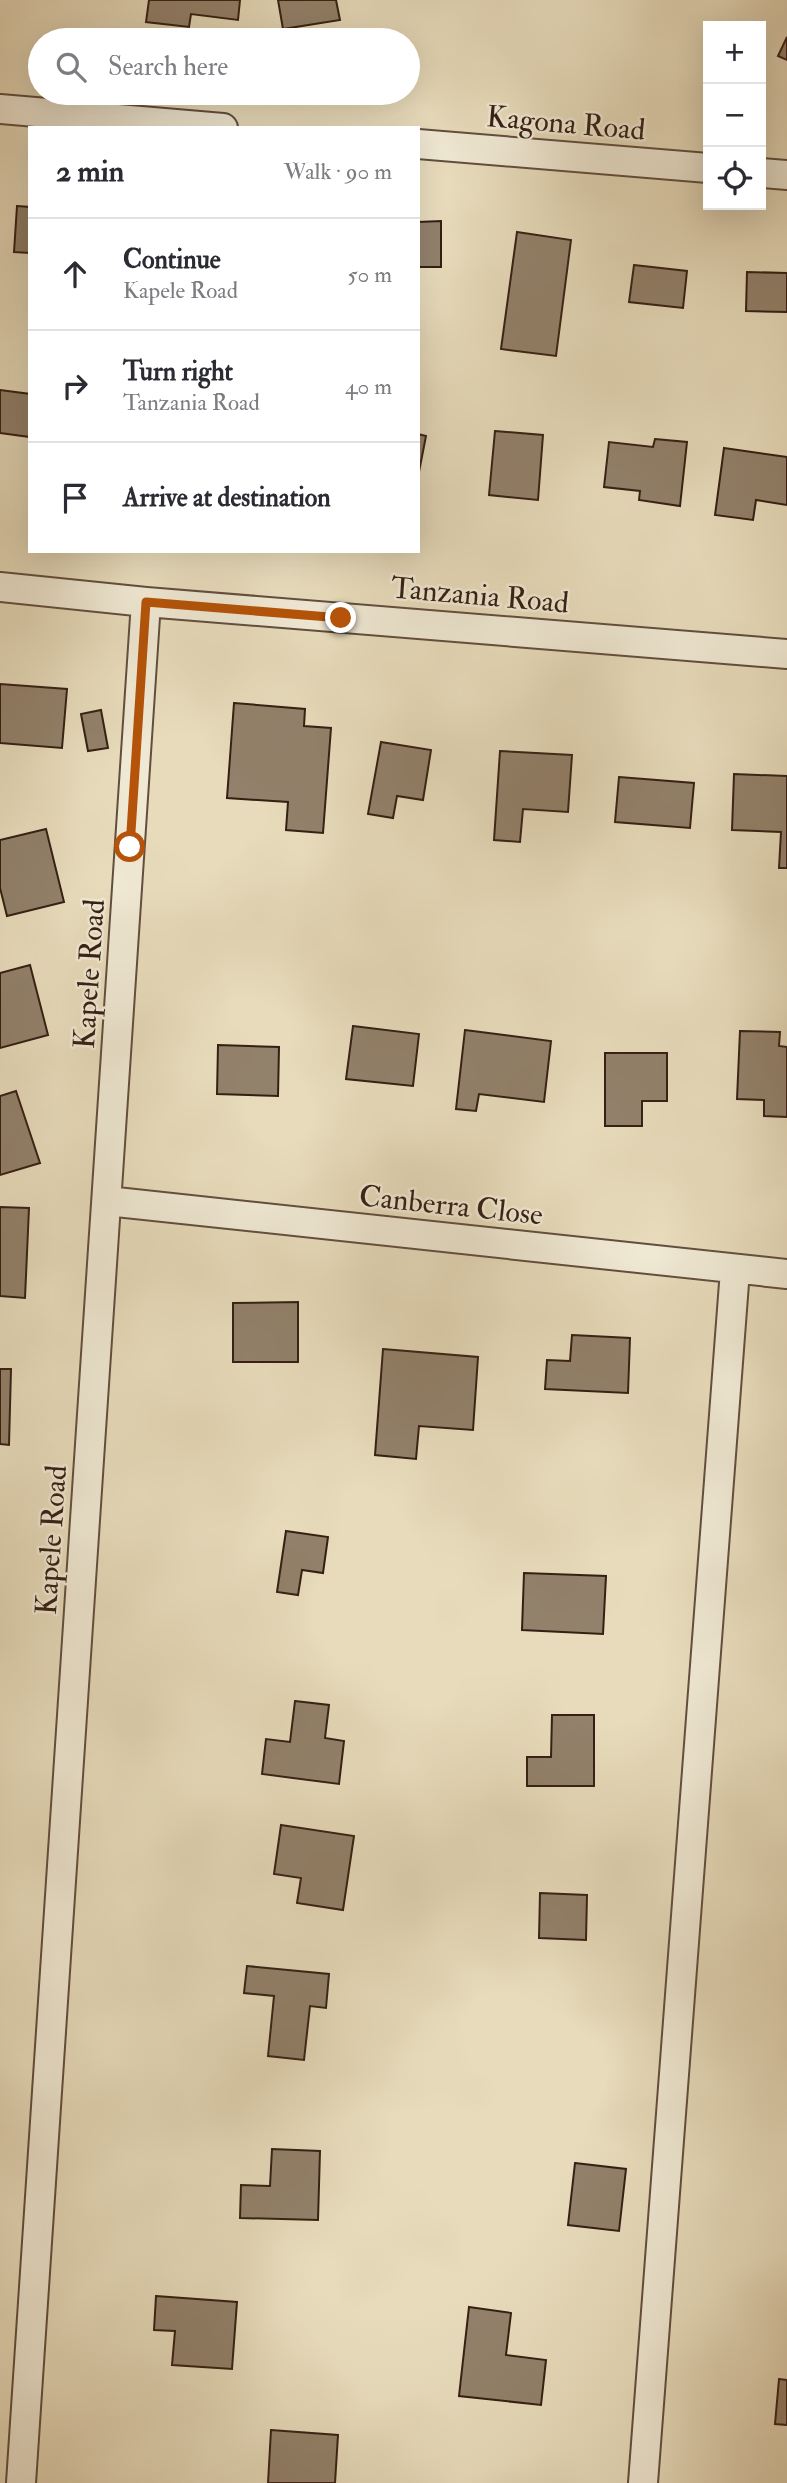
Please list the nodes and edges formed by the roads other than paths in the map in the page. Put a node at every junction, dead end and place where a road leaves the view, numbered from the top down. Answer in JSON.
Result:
{"nodes":[{"id":1,"x":0,"y":109,"type":"edge"},
{"id":2,"x":200,"y":126,"type":"edge"},
{"id":3,"x":420,"y":144,"type":"edge"},
{"id":4,"x":703,"y":168,"type":"edge"},
{"id":5,"x":766,"y":173,"type":"edge"},
{"id":6,"x":787,"y":175,"type":"edge"},
{"id":7,"x":0,"y":587,"type":"edge"},
{"id":8,"x":146,"y":602,"type":"junction"},
{"id":9,"x":787,"y":654,"type":"edge"},
{"id":10,"x":107,"y":1201,"type":"junction"},
{"id":11,"x":735,"y":1270,"type":"junction"},
{"id":12,"x":787,"y":1274,"type":"edge"},
{"id":13,"x":20,"y":2483,"type":"edge"},
{"id":14,"x":643,"y":2483,"type":"edge"}],
"edges":[{"from":1,"to":2,"type":"street"},
{"from":3,"to":4,"type":"street","name":"Kagona Road"},
{"from":5,"to":6,"type":"street"},
{"from":7,"to":8,"type":"street","name":"Tanzania Road"},
{"from":8,"to":9,"type":"street","name":"Tanzania Road"},
{"from":8,"to":10,"type":"street","name":"Kapele Road"},
{"from":10,"to":11,"type":"street","name":"Canberra Close"},
{"from":10,"to":13,"type":"street","name":"Kapele Road"},
{"from":11,"to":12,"type":"street","name":"Canberra Close"},
{"from":11,"to":14,"type":"street"}]}
